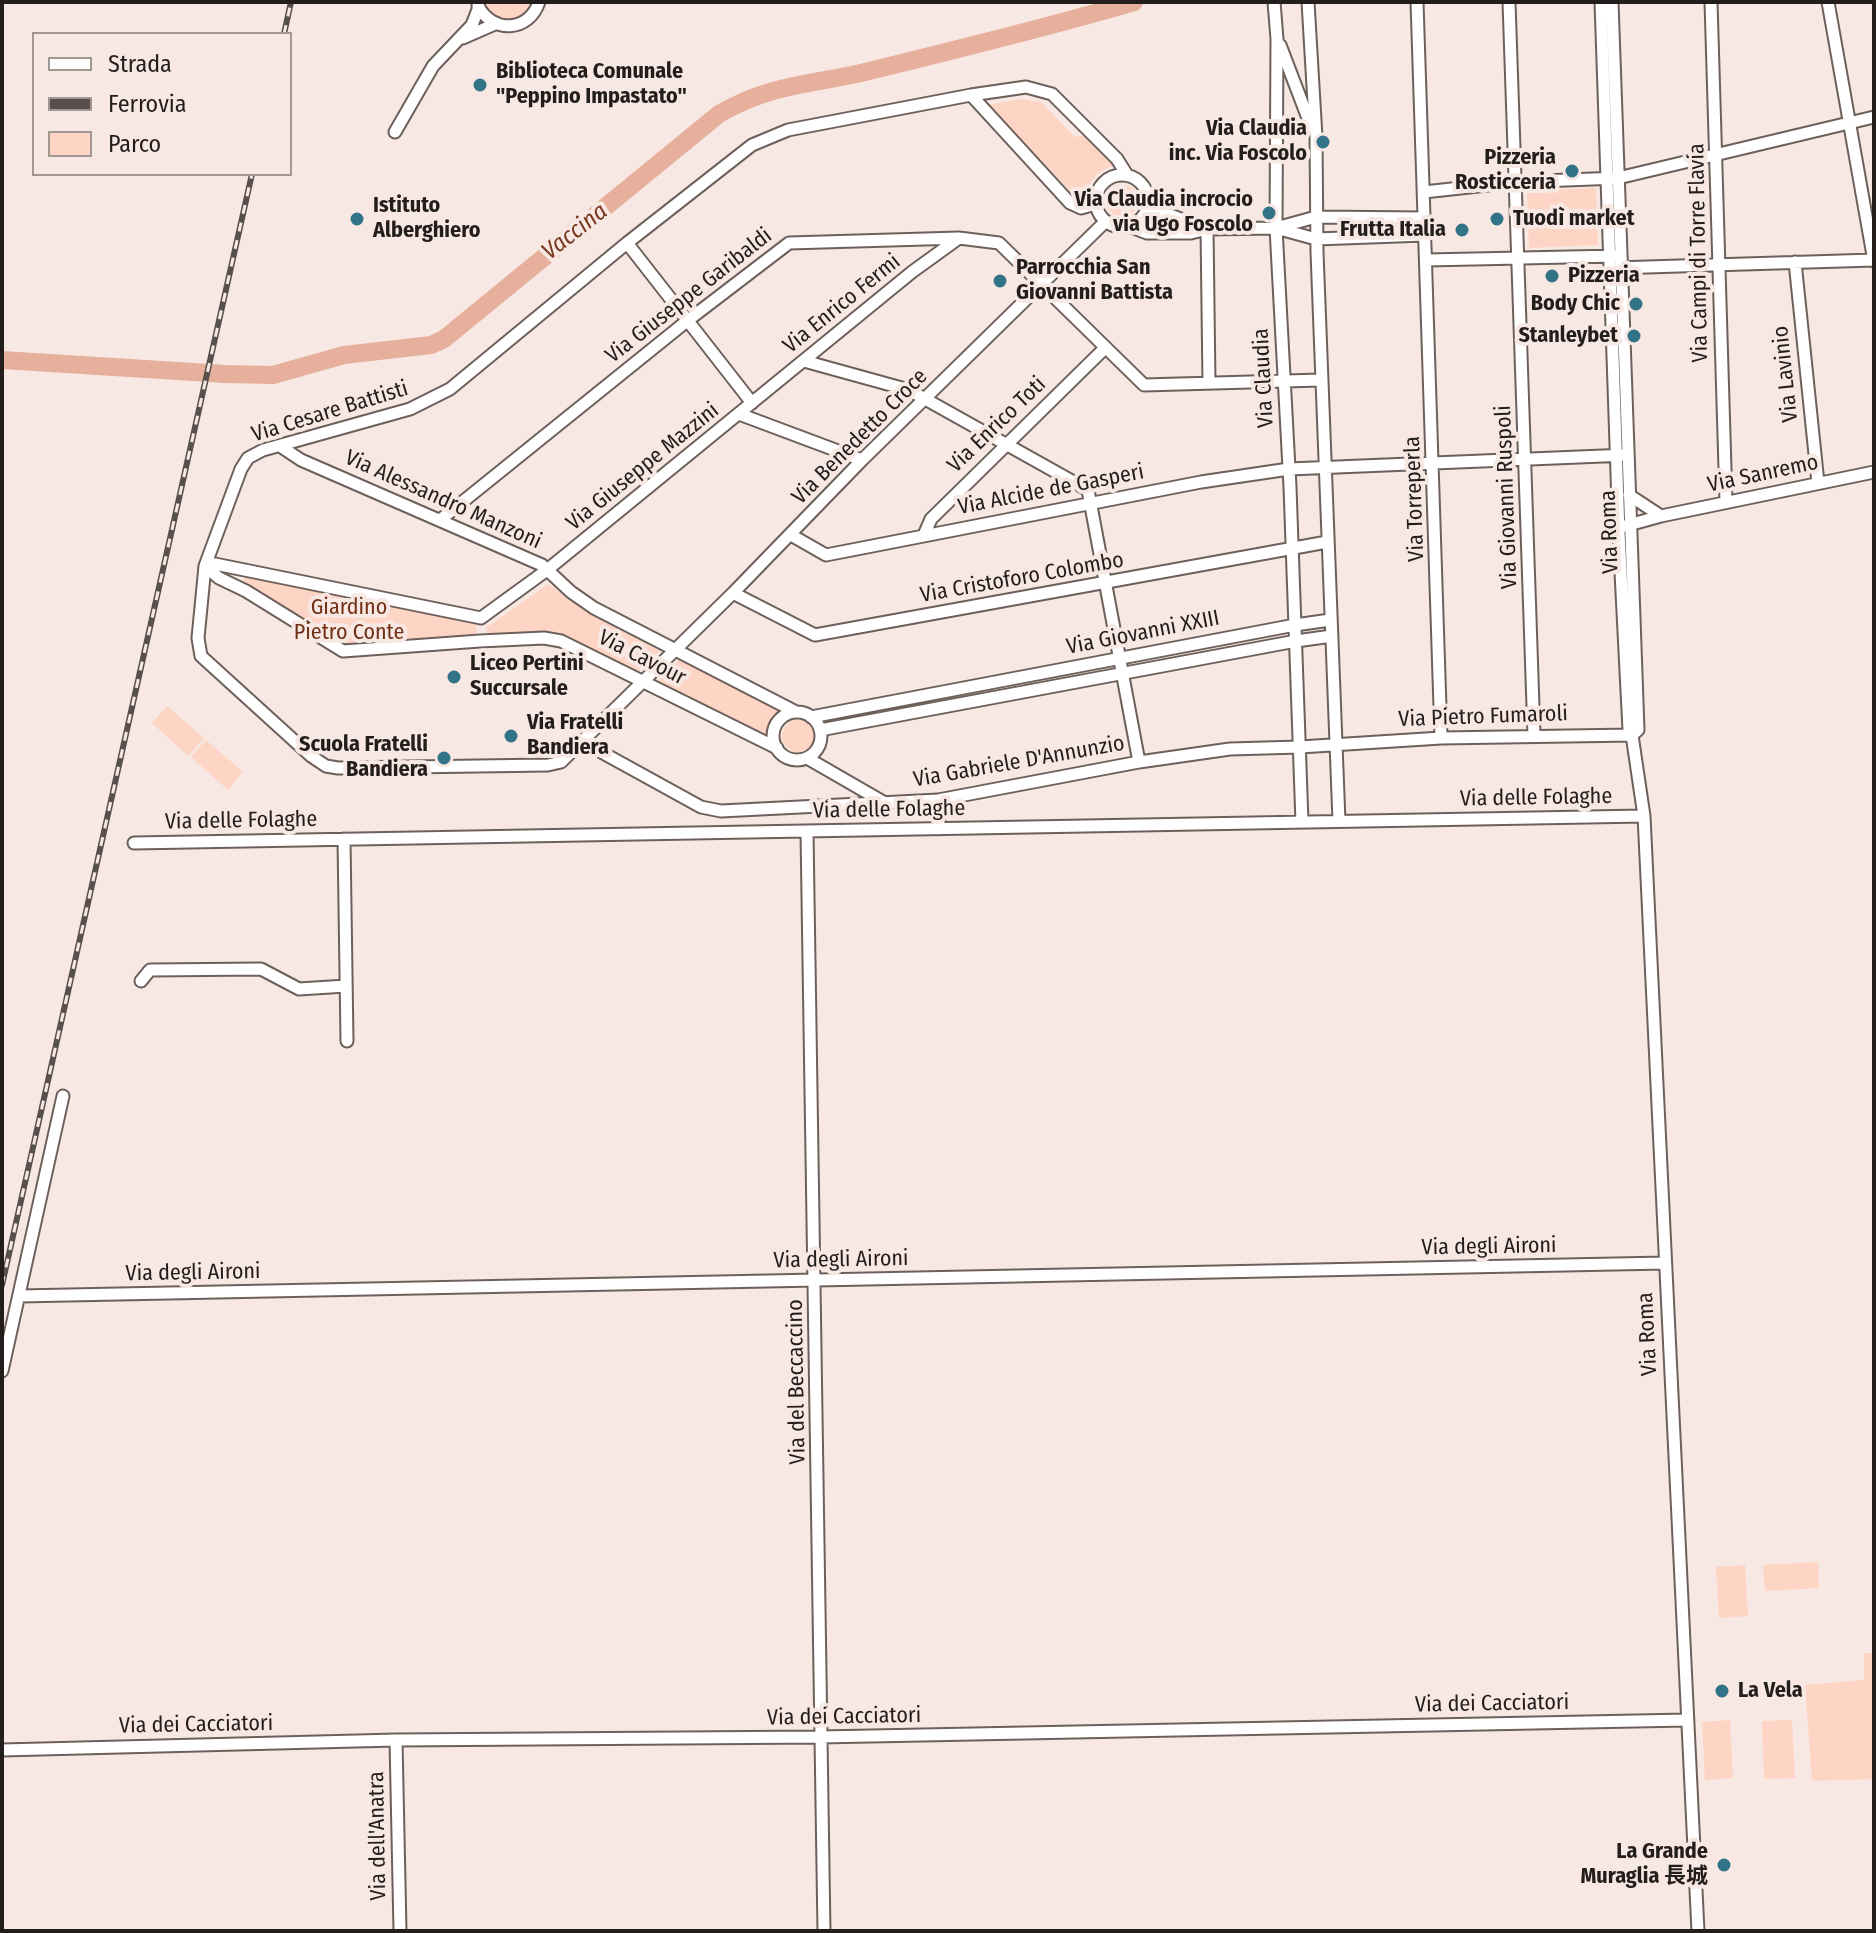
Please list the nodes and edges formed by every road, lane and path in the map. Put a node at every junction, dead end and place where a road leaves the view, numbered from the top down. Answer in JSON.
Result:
{"nodes":[{"id":1,"x":539,"y":2,"type":"edge"},
{"id":2,"x":1274,"y":2,"type":"edge"},
{"id":3,"x":1308,"y":2,"type":"edge"},
{"id":4,"x":1417,"y":2,"type":"edge"},
{"id":5,"x":1509,"y":2,"type":"edge"},
{"id":6,"x":1601,"y":2,"type":"edge"},
{"id":7,"x":1612,"y":2,"type":"edge"},
{"id":8,"x":1711,"y":2,"type":"edge"},
{"id":9,"x":1828,"y":2,"type":"edge"},
{"id":10,"x":478,"y":5,"type":"edge"},
{"id":11,"x":495,"y":24,"type":"junction"},
{"id":12,"x":1277,"y":39,"type":"junction"},
{"id":13,"x":459,"y":40,"type":"junction"},
{"id":14,"x":971,"y":95,"type":"junction"},
{"id":15,"x":1874,"y":117,"type":"edge"},
{"id":16,"x":1851,"y":122,"type":"junction"},
{"id":17,"x":395,"y":132,"type":"dead end"},
{"id":18,"x":1316,"y":137,"type":"junction"},
{"id":19,"x":1717,"y":154,"type":"junction"},
{"id":20,"x":1127,"y":175,"type":"junction"},
{"id":21,"x":1613,"y":178,"type":"junction"},
{"id":22,"x":1515,"y":182,"type":"junction"},
{"id":23,"x":1424,"y":192,"type":"junction"},
{"id":24,"x":1096,"y":204,"type":"junction"},
{"id":25,"x":1148,"y":204,"type":"junction"},
{"id":26,"x":1316,"y":217,"type":"junction"},
{"id":27,"x":1425,"y":218,"type":"junction"},
{"id":28,"x":1106,"y":221,"type":"junction"},
{"id":29,"x":1129,"y":226,"type":"junction"},
{"id":30,"x":1276,"y":228,"type":"junction"},
{"id":31,"x":1205,"y":229,"type":"junction"},
{"id":32,"x":1425,"y":235,"type":"junction"},
{"id":33,"x":959,"y":238,"type":"junction"},
{"id":34,"x":1316,"y":239,"type":"junction"},
{"id":35,"x":627,"y":243,"type":"junction"},
{"id":36,"x":1518,"y":259,"type":"junction"},
{"id":37,"x":1426,"y":260,"type":"junction"},
{"id":38,"x":1874,"y":260,"type":"edge"},
{"id":39,"x":1615,"y":262,"type":"junction"},
{"id":40,"x":1795,"y":262,"type":"junction"},
{"id":41,"x":1719,"y":266,"type":"junction"},
{"id":42,"x":1042,"y":285,"type":"junction"},
{"id":43,"x":687,"y":321,"type":"junction"},
{"id":44,"x":1105,"y":348,"type":"junction"},
{"id":45,"x":804,"y":361,"type":"junction"},
{"id":46,"x":1284,"y":380,"type":"junction"},
{"id":47,"x":1321,"y":380,"type":"junction"},
{"id":48,"x":1209,"y":383,"type":"junction"},
{"id":49,"x":926,"y":400,"type":"junction"},
{"id":50,"x":752,"y":403,"type":"junction"},
{"id":51,"x":739,"y":414,"type":"junction"},
{"id":52,"x":1004,"y":445,"type":"junction"},
{"id":53,"x":280,"y":446,"type":"junction"},
{"id":54,"x":1622,"y":456,"type":"junction"},
{"id":55,"x":862,"y":460,"type":"junction"},
{"id":56,"x":1526,"y":461,"type":"junction"},
{"id":57,"x":1434,"y":464,"type":"junction"},
{"id":58,"x":1325,"y":466,"type":"junction"},
{"id":59,"x":1289,"y":469,"type":"junction"},
{"id":60,"x":1874,"y":472,"type":"edge"},
{"id":61,"x":1818,"y":483,"type":"junction"},
{"id":62,"x":1629,"y":495,"type":"junction"},
{"id":63,"x":1726,"y":502,"type":"junction"},
{"id":64,"x":1091,"y":503,"type":"junction"},
{"id":65,"x":1661,"y":516,"type":"junction"},
{"id":66,"x":440,"y":520,"type":"junction"},
{"id":67,"x":1624,"y":526,"type":"junction"},
{"id":68,"x":791,"y":535,"type":"junction"},
{"id":69,"x":924,"y":535,"type":"junction"},
{"id":70,"x":1327,"y":542,"type":"junction"},
{"id":71,"x":1293,"y":548,"type":"junction"},
{"id":72,"x":205,"y":566,"type":"junction"},
{"id":73,"x":547,"y":570,"type":"junction"},
{"id":74,"x":1106,"y":584,"type":"junction"},
{"id":75,"x":733,"y":593,"type":"junction"},
{"id":76,"x":481,"y":618,"type":"junction"},
{"id":77,"x":1330,"y":620,"type":"junction"},
{"id":78,"x":1295,"y":625,"type":"junction"},
{"id":79,"x":1332,"y":636,"type":"junction"},
{"id":80,"x":480,"y":641,"type":"junction"},
{"id":81,"x":1296,"y":641,"type":"junction"},
{"id":82,"x":675,"y":650,"type":"junction"},
{"id":83,"x":1119,"y":658,"type":"junction"},
{"id":84,"x":1123,"y":673,"type":"junction"},
{"id":85,"x":641,"y":681,"type":"junction"},
{"id":86,"x":963,"y":688,"type":"junction"},
{"id":87,"x":966,"y":703,"type":"junction"},
{"id":88,"x":796,"y":712,"type":"junction"},
{"id":89,"x":811,"y":717,"type":"junction"},
{"id":90,"x":820,"y":730,"type":"junction"},
{"id":91,"x":1534,"y":735,"type":"junction"},
{"id":92,"x":1632,"y":735,"type":"junction"},
{"id":93,"x":1441,"y":738,"type":"junction"},
{"id":94,"x":583,"y":742,"type":"junction"},
{"id":95,"x":1335,"y":743,"type":"junction"},
{"id":96,"x":1300,"y":747,"type":"junction"},
{"id":97,"x":777,"y":748,"type":"junction"},
{"id":98,"x":807,"y":758,"type":"junction"},
{"id":99,"x":1139,"y":762,"type":"junction"},
{"id":100,"x":938,"y":800,"type":"junction"},
{"id":101,"x":886,"y":803,"type":"junction"},
{"id":102,"x":1644,"y":816,"type":"junction"},
{"id":103,"x":1339,"y":821,"type":"junction"},
{"id":104,"x":1302,"y":822,"type":"junction"},
{"id":105,"x":939,"y":829,"type":"junction"},
{"id":106,"x":807,"y":832,"type":"junction"},
{"id":107,"x":344,"y":839,"type":"junction"},
{"id":108,"x":134,"y":843,"type":"dead end"},
{"id":109,"x":141,"y":981,"type":"dead end"},
{"id":110,"x":346,"y":986,"type":"junction"},
{"id":111,"x":347,"y":1041,"type":"dead end"},
{"id":112,"x":63,"y":1096,"type":"dead end"},
{"id":113,"x":1665,"y":1263,"type":"junction"},
{"id":114,"x":816,"y":1280,"type":"junction"},
{"id":115,"x":19,"y":1296,"type":"junction"},
{"id":116,"x":2,"y":1371,"type":"edge"},
{"id":117,"x":1687,"y":1720,"type":"junction"},
{"id":118,"x":820,"y":1737,"type":"junction"},
{"id":119,"x":396,"y":1740,"type":"junction"},
{"id":120,"x":2,"y":1750,"type":"edge"},
{"id":121,"x":400,"y":1931,"type":"edge"},
{"id":122,"x":824,"y":1931,"type":"edge"},
{"id":123,"x":1698,"y":1931,"type":"edge"}],
"edges":[{"from":1,"to":11,"type":"street"},
{"from":2,"to":12,"type":"street"},
{"from":3,"to":18,"type":"street"},
{"from":4,"to":23,"type":"street"},
{"from":5,"to":22,"type":"street"},
{"from":6,"to":21,"type":"street","name":"Via Roma"},
{"from":7,"to":21,"type":"street","name":"Via Roma"},
{"from":8,"to":19,"type":"street","name":"Via Campi di Torre Flavia"},
{"from":9,"to":16,"type":"street"},
{"from":10,"to":11,"type":"street"},
{"from":10,"to":13,"type":"street"},
{"from":11,"to":13,"type":"street"},
{"from":12,"to":18,"type":"street"},
{"from":12,"to":30,"type":"street","name":"Via Claudia"},
{"from":13,"to":17,"type":"street"},
{"from":14,"to":20,"type":"street","name":"Via Cesare Battisti"},
{"from":14,"to":24,"type":"street"},
{"from":14,"to":35,"type":"street","name":"Via Cesare Battisti"},
{"from":15,"to":16,"type":"street"},
{"from":16,"to":19,"type":"street"},
{"from":16,"to":38,"type":"street"},
{"from":18,"to":26,"type":"street"},
{"from":19,"to":21,"type":"street"},
{"from":19,"to":41,"type":"street","name":"Via Campi di Torre Flavia"},
{"from":20,"to":24,"type":"street"},
{"from":20,"to":25,"type":"street"},
{"from":21,"to":22,"type":"street"},
{"from":21,"to":39,"type":"street","name":"Via Roma"},
{"from":22,"to":23,"type":"street"},
{"from":22,"to":36,"type":"street","name":"Via Giovanni Ruspoli"},
{"from":23,"to":27,"type":"street","name":"Via Torreperla"},
{"from":24,"to":28,"type":"street"},
{"from":25,"to":29,"type":"street"},
{"from":25,"to":31,"type":"street"},
{"from":26,"to":27,"type":"street"},
{"from":26,"to":30,"type":"street"},
{"from":26,"to":34,"type":"street"},
{"from":27,"to":32,"type":"street","name":"Via Torreperla"},
{"from":28,"to":29,"type":"street"},
{"from":28,"to":42,"type":"street","name":"Via Benedetto Croce"},
{"from":29,"to":31,"type":"street"},
{"from":30,"to":31,"type":"street"},
{"from":30,"to":34,"type":"street"},
{"from":30,"to":46,"type":"street","name":"Via Claudia"},
{"from":31,"to":48,"type":"street"},
{"from":32,"to":34,"type":"street"},
{"from":32,"to":37,"type":"street","name":"Via Torreperla"},
{"from":33,"to":42,"type":"street","name":"Via Giuseppe Garibaldi"},
{"from":33,"to":43,"type":"street","name":"Via Giuseppe Garibaldi"},
{"from":33,"to":45,"type":"street","name":"Via Enrico Fermi"},
{"from":34,"to":47,"type":"street"},
{"from":35,"to":43,"type":"street"},
{"from":35,"to":53,"type":"street","name":"Via Cesare Battisti"},
{"from":36,"to":37,"type":"street"},
{"from":36,"to":39,"type":"street"},
{"from":36,"to":56,"type":"street","name":"Via Giovanni Ruspoli"},
{"from":37,"to":57,"type":"street","name":"Via Torreperla"},
{"from":38,"to":40,"type":"street"},
{"from":39,"to":41,"type":"street"},
{"from":39,"to":54,"type":"street","name":"Via Roma"},
{"from":40,"to":41,"type":"street"},
{"from":40,"to":61,"type":"street","name":"Via Lavinio"},
{"from":41,"to":63,"type":"street","name":"Via Campi di Torre Flavia"},
{"from":42,"to":44,"type":"street","name":"Via Giuseppe Garibaldi"},
{"from":42,"to":49,"type":"street","name":"Via Benedetto Croce"},
{"from":43,"to":50,"type":"street"},
{"from":43,"to":66,"type":"street","name":"Via Giuseppe Garibaldi"},
{"from":44,"to":48,"type":"street","name":"Via Giuseppe Garibaldi"},
{"from":44,"to":52,"type":"street","name":"Via Enrico Toti"},
{"from":45,"to":49,"type":"street"},
{"from":45,"to":50,"type":"street","name":"Via Enrico Fermi"},
{"from":46,"to":47,"type":"street","name":"Via Giuseppe Garibaldi"},
{"from":46,"to":48,"type":"street","name":"Via Giuseppe Garibaldi"},
{"from":46,"to":59,"type":"street","name":"Via Claudia"},
{"from":47,"to":58,"type":"street"},
{"from":49,"to":52,"type":"street"},
{"from":49,"to":55,"type":"street","name":"Via Benedetto Croce"},
{"from":50,"to":51,"type":"street","name":"Via Giuseppe Mazzini"},
{"from":51,"to":55,"type":"street"},
{"from":51,"to":73,"type":"street","name":"Via Giuseppe Mazzini"},
{"from":52,"to":64,"type":"street"},
{"from":52,"to":69,"type":"street","name":"Via Enrico Toti"},
{"from":53,"to":66,"type":"street","name":"Via Alessandro Manzoni"},
{"from":53,"to":72,"type":"street","name":"Via Cesare Battisti"},
{"from":54,"to":56,"type":"street","name":"Via Alcide de Gasperi"},
{"from":54,"to":62,"type":"street","name":"Via Roma"},
{"from":54,"to":67,"type":"street","name":"Via Roma"},
{"from":55,"to":68,"type":"street","name":"Via Benedetto Croce"},
{"from":56,"to":57,"type":"street","name":"Via Alcide de Gasperi"},
{"from":56,"to":91,"type":"street","name":"Via Giovanni Ruspoli"},
{"from":57,"to":58,"type":"street","name":"Via Alcide de Gasperi"},
{"from":57,"to":93,"type":"street","name":"Via Torreperla"},
{"from":58,"to":59,"type":"street","name":"Via Alcide de Gasperi"},
{"from":58,"to":70,"type":"street"},
{"from":59,"to":64,"type":"street","name":"Via Alcide de Gasperi"},
{"from":59,"to":71,"type":"street","name":"Via Claudia"},
{"from":60,"to":61,"type":"street","name":"Via Sanremo"},
{"from":61,"to":63,"type":"street","name":"Via Sanremo"},
{"from":62,"to":65,"type":"street"},
{"from":62,"to":67,"type":"street","name":"Via Roma"},
{"from":63,"to":65,"type":"street","name":"Via Sanremo"},
{"from":64,"to":69,"type":"street","name":"Via Alcide de Gasperi"},
{"from":64,"to":74,"type":"street"},
{"from":65,"to":67,"type":"street","name":"Via Sanremo"},
{"from":66,"to":73,"type":"street","name":"Via Alessandro Manzoni"},
{"from":67,"to":92,"type":"street","name":"Via Roma"},
{"from":68,"to":69,"type":"street","name":"Via Alcide de Gasperi"},
{"from":68,"to":75,"type":"street","name":"Via Benedetto Croce"},
{"from":70,"to":71,"type":"street","name":"Via Cristoforo Colombo"},
{"from":70,"to":77,"type":"street"},
{"from":71,"to":74,"type":"street","name":"Via Cristoforo Colombo"},
{"from":71,"to":78,"type":"street","name":"Via Claudia"},
{"from":72,"to":76,"type":"street"},
{"from":72,"to":80,"type":"street","name":"Via Cavour"},
{"from":72,"to":94,"type":"street"},
{"from":73,"to":76,"type":"street","name":"Via Giuseppe Mazzini"},
{"from":73,"to":82,"type":"street","name":"Via Alessandro Manzoni"},
{"from":74,"to":75,"type":"street","name":"Via Cristoforo Colombo"},
{"from":74,"to":83,"type":"street"},
{"from":75,"to":82,"type":"street","name":"Via Benedetto Croce"},
{"from":76,"to":80,"type":"street"},
{"from":77,"to":78,"type":"street","name":"Via Giovanni XXIII"},
{"from":77,"to":79,"type":"street"},
{"from":78,"to":81,"type":"street","name":"Via Claudia"},
{"from":78,"to":83,"type":"street","name":"Via Giovanni XXIII"},
{"from":79,"to":81,"type":"street","name":"Via Giovanni XXIII"},
{"from":79,"to":95,"type":"street"},
{"from":80,"to":85,"type":"street","name":"Via Cavour"},
{"from":81,"to":84,"type":"street","name":"Via Giovanni XXIII"},
{"from":81,"to":96,"type":"street","name":"Via Claudia"},
{"from":82,"to":85,"type":"street","name":"Via Benedetto Croce"},
{"from":82,"to":88,"type":"street","name":"Via Alessandro Manzoni"},
{"from":83,"to":84,"type":"street"},
{"from":83,"to":86,"type":"street","name":"Via Giovanni XXIII"},
{"from":84,"to":87,"type":"street","name":"Via Giovanni XXIII"},
{"from":84,"to":99,"type":"street"},
{"from":85,"to":94,"type":"street"},
{"from":85,"to":97,"type":"street","name":"Via Cavour"},
{"from":86,"to":87,"type":"street"},
{"from":86,"to":89,"type":"street","name":"Via Giovanni XXIII"},
{"from":87,"to":90,"type":"street","name":"Via Giovanni XXIII"},
{"from":88,"to":89,"type":"street"},
{"from":88,"to":97,"type":"street"},
{"from":89,"to":90,"type":"street"},
{"from":90,"to":98,"type":"street"},
{"from":91,"to":92,"type":"street","name":"Via Pietro Fumaroli"},
{"from":91,"to":93,"type":"street","name":"Via Pietro Fumaroli"},
{"from":92,"to":102,"type":"street","name":"Via Roma"},
{"from":93,"to":95,"type":"street","name":"Via Pietro Fumaroli"},
{"from":94,"to":101,"type":"street","name":"Via Gabriele D'Annunzio"},
{"from":95,"to":96,"type":"street","name":"Via Gabriele D'Annunzio"},
{"from":95,"to":103,"type":"street"},
{"from":96,"to":99,"type":"street","name":"Via Gabriele D'Annunzio"},
{"from":96,"to":104,"type":"street","name":"Via Claudia"},
{"from":97,"to":98,"type":"street"},
{"from":98,"to":101,"type":"street"},
{"from":99,"to":100,"type":"street","name":"Via Gabriele D'Annunzio"},
{"from":100,"to":101,"type":"street","name":"Via Gabriele D'Annunzio"},
{"from":100,"to":105,"type":"street"},
{"from":102,"to":103,"type":"street","name":"Via delle Folaghe"},
{"from":102,"to":113,"type":"street","name":"Via Roma"},
{"from":103,"to":104,"type":"street","name":"Via delle Folaghe"},
{"from":104,"to":105,"type":"street","name":"Via delle Folaghe"},
{"from":105,"to":106,"type":"street","name":"Via delle Folaghe"},
{"from":106,"to":107,"type":"street","name":"Via delle Folaghe"},
{"from":106,"to":114,"type":"street","name":"Via del Beccaccino"},
{"from":107,"to":108,"type":"street","name":"Via delle Folaghe"},
{"from":107,"to":110,"type":"street"},
{"from":109,"to":110,"type":"street"},
{"from":110,"to":111,"type":"street"},
{"from":112,"to":115,"type":"street"},
{"from":113,"to":114,"type":"street","name":"Via degli Aironi"},
{"from":113,"to":117,"type":"street","name":"Via Roma"},
{"from":114,"to":115,"type":"street","name":"Via degli Aironi"},
{"from":114,"to":118,"type":"street","name":"Via del Beccaccino"},
{"from":115,"to":116,"type":"street"},
{"from":117,"to":118,"type":"street","name":"Via dei Cacciatori"},
{"from":117,"to":123,"type":"street","name":"Via Roma"},
{"from":118,"to":119,"type":"street","name":"Via dei Cacciatori"},
{"from":118,"to":122,"type":"street","name":"Via del Beccaccino"},
{"from":119,"to":120,"type":"street","name":"Via dei Cacciatori"},
{"from":119,"to":121,"type":"street","name":"Via dell'Anatra"}]}
